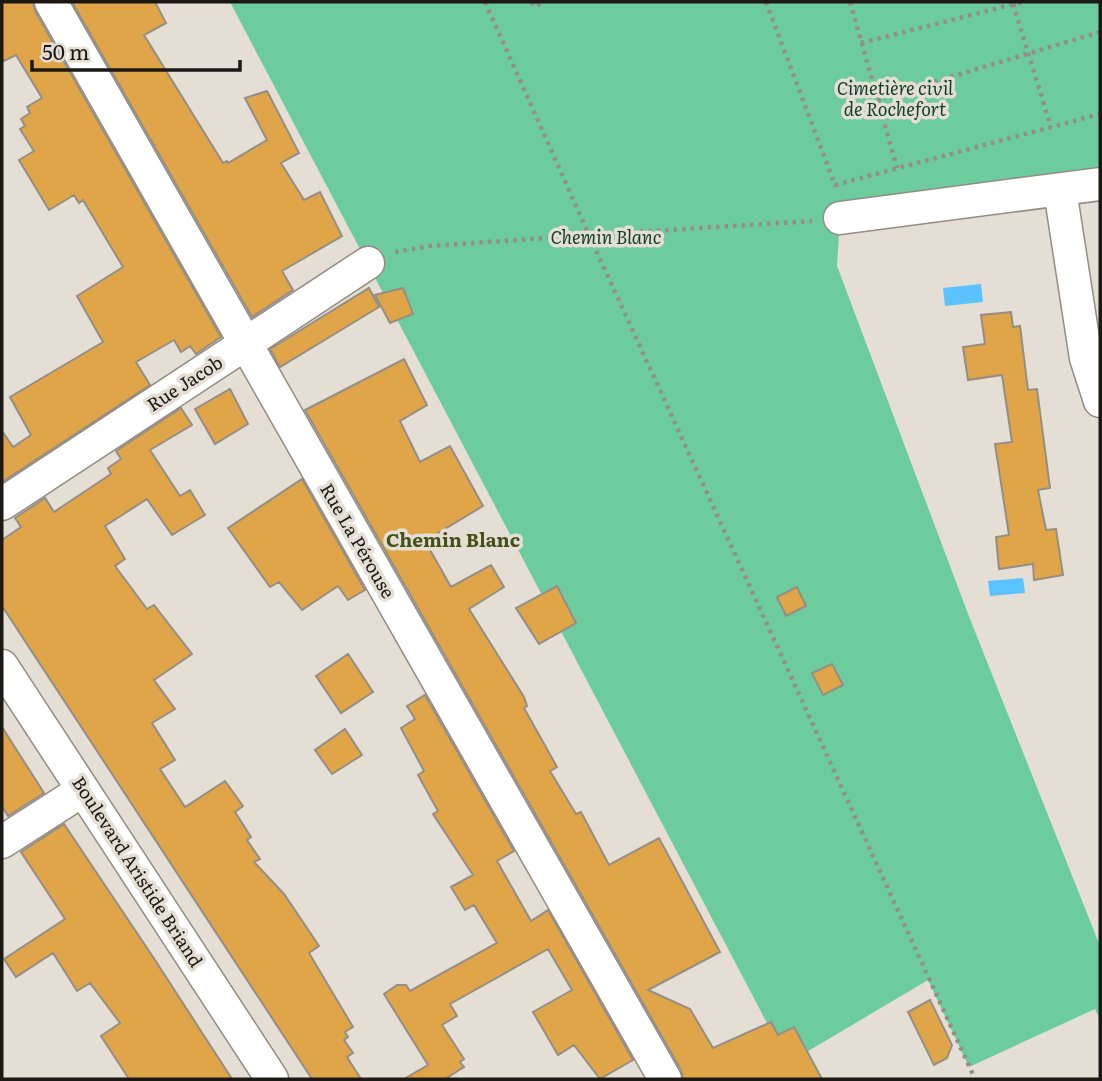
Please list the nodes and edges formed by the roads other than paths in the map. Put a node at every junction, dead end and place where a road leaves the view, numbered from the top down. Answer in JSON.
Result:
{"nodes":[{"id":1,"x":51,"y":2,"type":"edge"},
{"id":2,"x":1100,"y":184,"type":"edge"},
{"id":3,"x":1059,"y":190,"type":"junction"},
{"id":4,"x":840,"y":218,"type":"road end"},
{"id":5,"x":368,"y":262,"type":"road end"},
{"id":6,"x":244,"y":345,"type":"junction"},
{"id":7,"x":1100,"y":401,"type":"edge"},
{"id":8,"x":2,"y":503,"type":"edge"},
{"id":9,"x":2,"y":666,"type":"edge"},
{"id":10,"x":83,"y":790,"type":"junction"},
{"id":11,"x":2,"y":842,"type":"edge"},
{"id":12,"x":272,"y":1079,"type":"edge"},
{"id":13,"x":665,"y":1079,"type":"edge"}],
"edges":[{"from":1,"to":6,"type":"street","name":"Rue La Pérouse"},
{"from":2,"to":3,"type":"street"},
{"from":3,"to":4,"type":"street"},
{"from":3,"to":7,"type":"street"},
{"from":5,"to":6,"type":"street","name":"Rue Jacob"},
{"from":6,"to":8,"type":"street","name":"Rue Jacob"},
{"from":6,"to":13,"type":"street","name":"Rue La Pérouse"},
{"from":9,"to":10,"type":"street","name":"Boulevard Aristide Briand"},
{"from":10,"to":11,"type":"street"},
{"from":10,"to":12,"type":"street","name":"Boulevard Aristide Briand"}]}
